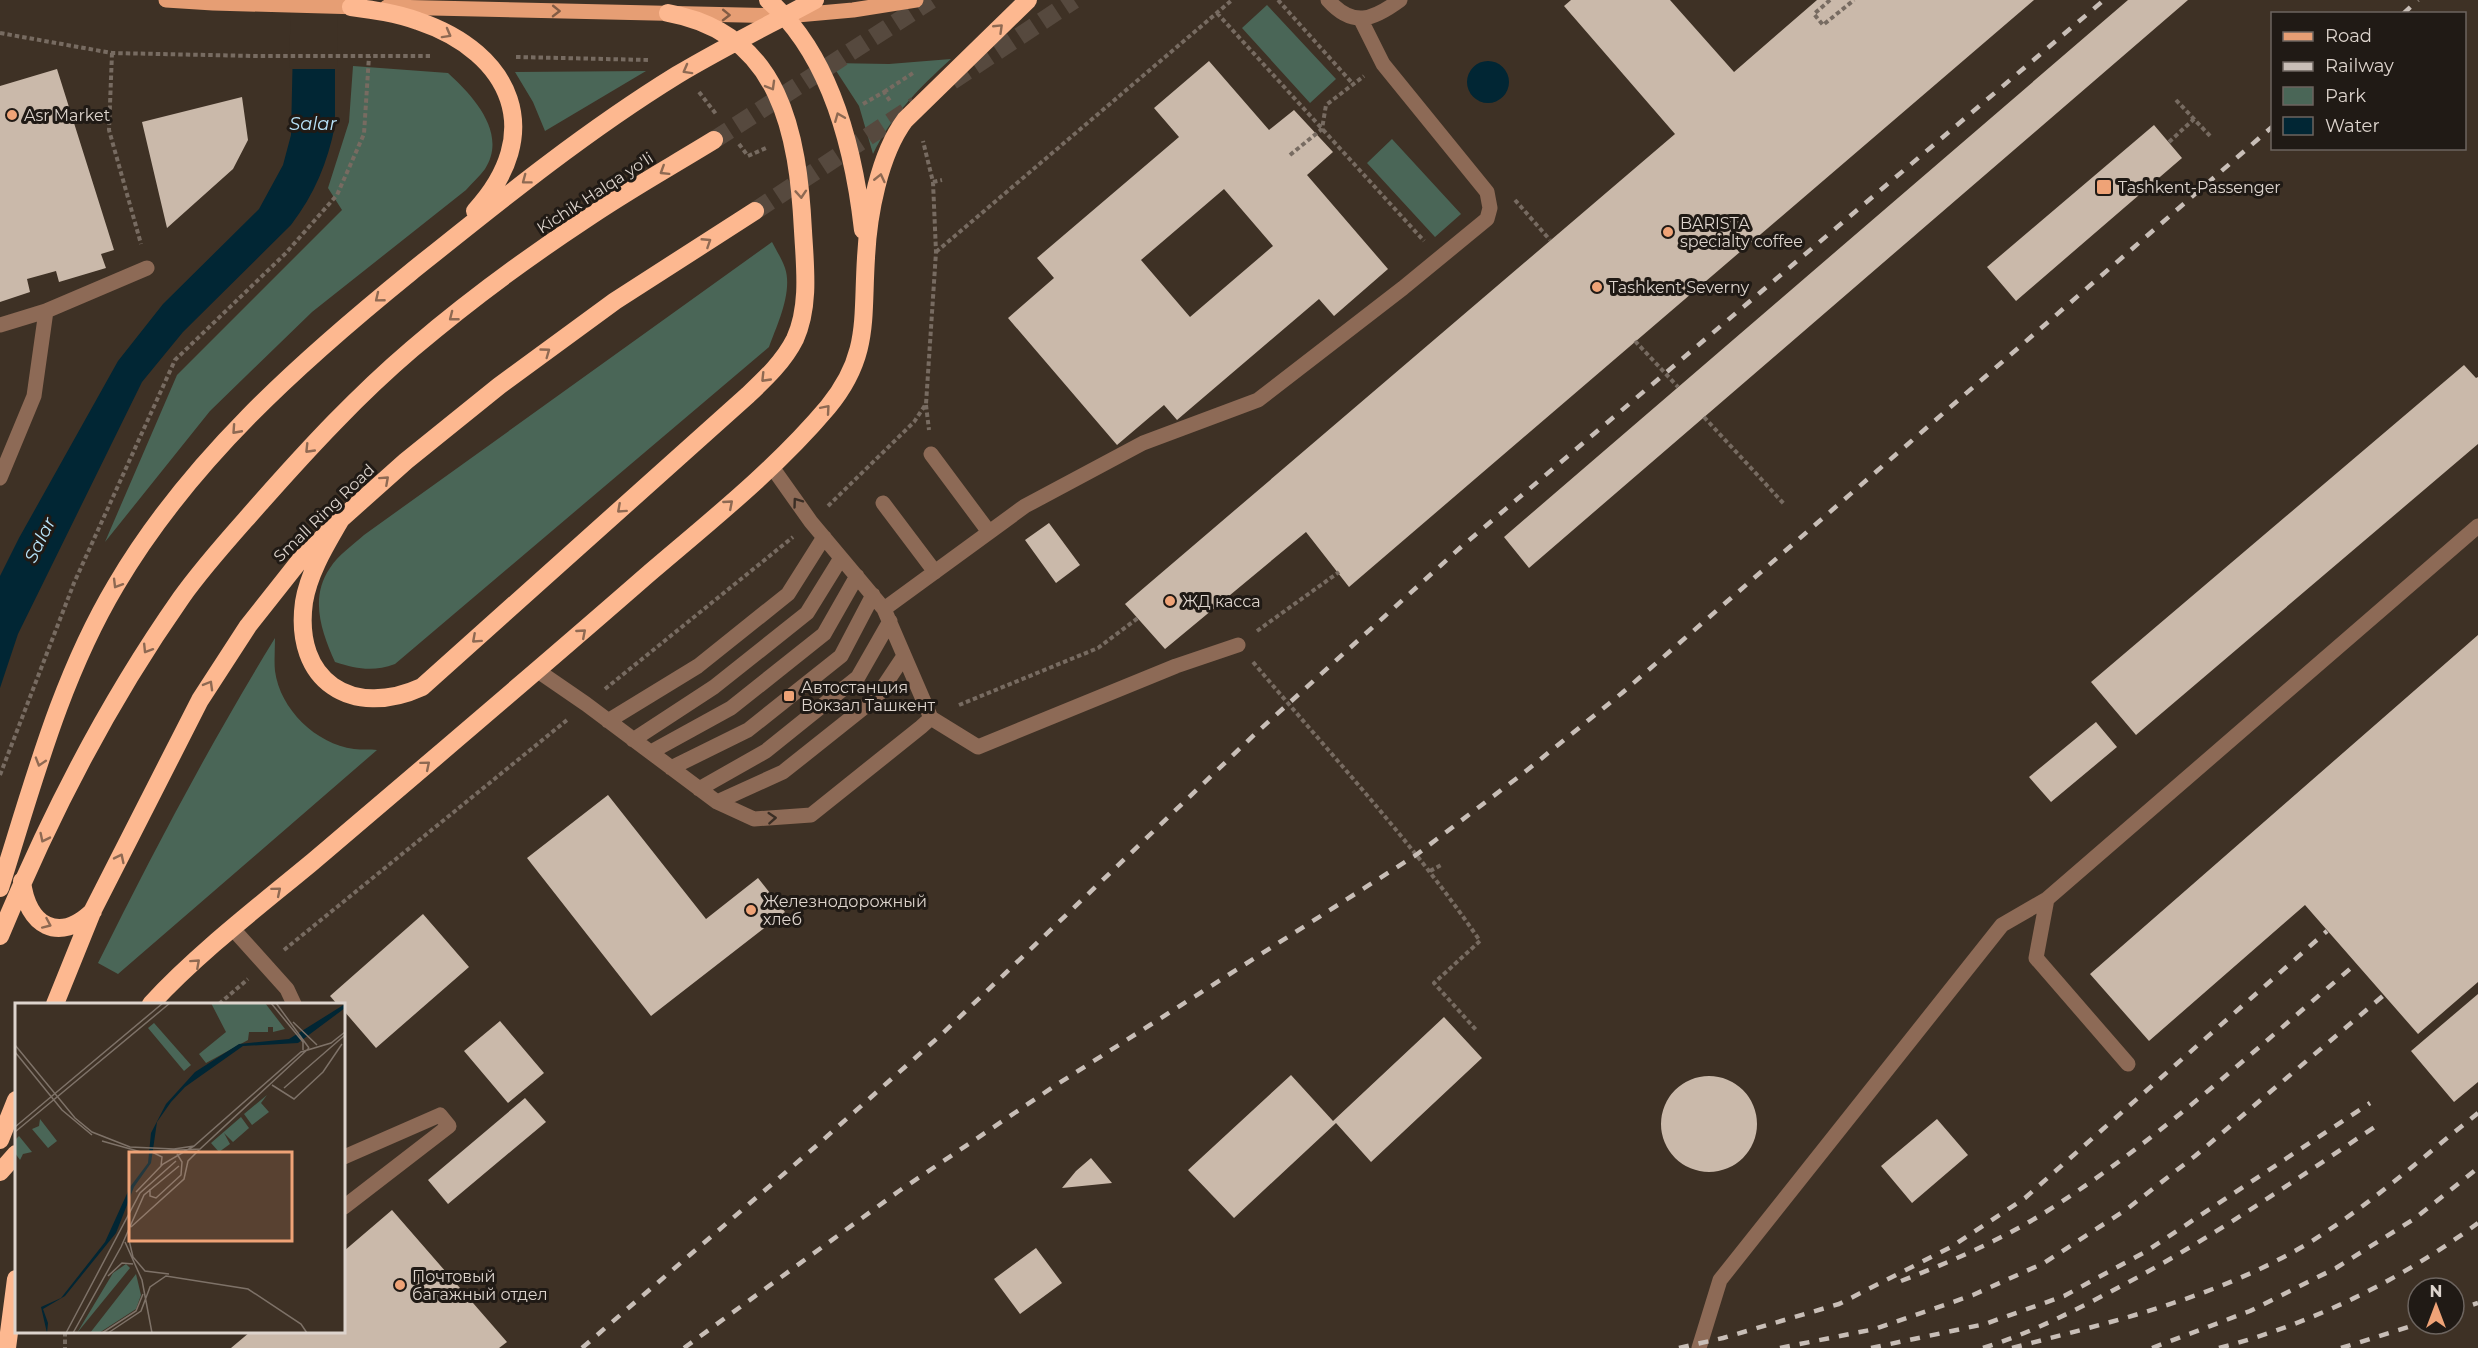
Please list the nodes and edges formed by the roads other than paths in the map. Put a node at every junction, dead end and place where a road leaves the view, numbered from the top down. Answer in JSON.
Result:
{"nodes":[{"id":1,"x":166,"y":0,"type":"edge"},
{"id":2,"x":768,"y":0,"type":"edge"},
{"id":3,"x":815,"y":0,"type":"edge"},
{"id":4,"x":916,"y":0,"type":"edge"},
{"id":5,"x":1028,"y":0,"type":"edge"},
{"id":6,"x":1328,"y":0,"type":"edge"},
{"id":7,"x":1400,"y":0,"type":"edge"},
{"id":8,"x":351,"y":7,"type":"junction"},
{"id":9,"x":668,"y":14,"type":"junction"},
{"id":10,"x":786,"y":16,"type":"junction"},
{"id":11,"x":1360,"y":18,"type":"junction"},
{"id":12,"x":738,"y":42,"type":"junction"},
{"id":13,"x":714,"y":140,"type":"tunnel mouth"},
{"id":14,"x":755,"y":211,"type":"tunnel mouth"},
{"id":15,"x":866,"y":256,"type":"junction"},
{"id":16,"x":425,"y":261,"type":"junction"},
{"id":17,"x":147,"y":268,"type":"road end"},
{"id":18,"x":46,"y":311,"type":"junction"},
{"id":19,"x":0,"y":325,"type":"edge"},
{"id":20,"x":932,"y":454,"type":"dead end"},
{"id":21,"x":772,"y":467,"type":"junction"},
{"id":22,"x":0,"y":478,"type":"edge"},
{"id":23,"x":883,"y":503,"type":"dead end"},
{"id":24,"x":341,"y":519,"type":"junction"},
{"id":25,"x":2478,"y":526,"type":"edge"},
{"id":26,"x":989,"y":532,"type":"junction"},
{"id":27,"x":824,"y":537,"type":"junction"},
{"id":28,"x":841,"y":558,"type":"junction"},
{"id":29,"x":935,"y":572,"type":"junction"},
{"id":30,"x":857,"y":576,"type":"junction"},
{"id":31,"x":873,"y":596,"type":"junction"},
{"id":32,"x":887,"y":615,"type":"junction"},
{"id":33,"x":1238,"y":645,"type":"road end"},
{"id":34,"x":904,"y":656,"type":"junction"},
{"id":35,"x":538,"y":671,"type":"junction"},
{"id":36,"x":931,"y":718,"type":"junction"},
{"id":37,"x":608,"y":721,"type":"junction"},
{"id":38,"x":633,"y":740,"type":"junction"},
{"id":39,"x":651,"y":752,"type":"junction"},
{"id":40,"x":671,"y":768,"type":"junction"},
{"id":41,"x":699,"y":789,"type":"junction"},
{"id":42,"x":717,"y":802,"type":"junction"},
{"id":43,"x":22,"y":882,"type":"junction"},
{"id":44,"x":0,"y":888,"type":"edge"},
{"id":45,"x":2047,"y":899,"type":"junction"},
{"id":46,"x":93,"y":910,"type":"junction"},
{"id":47,"x":233,"y":929,"type":"junction"},
{"id":48,"x":0,"y":936,"type":"edge"},
{"id":49,"x":154,"y":1002,"type":"edge"},
{"id":50,"x":56,"y":1003,"type":"edge"},
{"id":51,"x":293,"y":1003,"type":"edge"},
{"id":52,"x":2128,"y":1064,"type":"dead end"},
{"id":53,"x":15,"y":1102,"type":"edge"},
{"id":54,"x":0,"y":1140,"type":"edge"},
{"id":55,"x":15,"y":1155,"type":"edge"},
{"id":56,"x":345,"y":1157,"type":"edge"},
{"id":57,"x":0,"y":1172,"type":"edge"},
{"id":58,"x":345,"y":1206,"type":"edge"},
{"id":59,"x":15,"y":1287,"type":"edge"},
{"id":60,"x":7,"y":1348,"type":"edge"},
{"id":61,"x":1699,"y":1348,"type":"edge"}],
"edges":[{"from":1,"to":8,"type":"main road"},
{"from":2,"to":10,"type":"highway"},
{"from":3,"to":10,"type":"highway"},
{"from":4,"to":10,"type":"main road"},
{"from":15,"to":5,"type":"highway","one_way":true},
{"from":6,"to":11,"type":"lane"},
{"from":7,"to":11,"type":"lane"},
{"from":8,"to":9,"type":"main road","one_way":true},
{"from":8,"to":16,"type":"highway","one_way":true},
{"from":9,"to":10,"type":"main road","one_way":true},
{"from":9,"to":12,"type":"highway"},
{"from":10,"to":12,"type":"highway"},
{"from":15,"to":10,"type":"highway","one_way":true},
{"from":11,"to":26,"type":"lane"},
{"from":12,"to":16,"type":"highway","one_way":true},
{"from":12,"to":24,"type":"highway","one_way":true},
{"from":13,"to":43,"type":"highway","name":"Kichik Halqa yo'li","one_way":true},
{"from":24,"to":14,"type":"highway","name":"Small Ring Road","one_way":true},
{"from":21,"to":15,"type":"highway","one_way":true},
{"from":16,"to":44,"type":"highway","one_way":true},
{"from":17,"to":18,"type":"lane"},
{"from":18,"to":19,"type":"lane"},
{"from":18,"to":22,"type":"lane"},
{"from":20,"to":26,"type":"lane"},
{"from":27,"to":21,"type":"lane","one_way":true},
{"from":35,"to":21,"type":"highway","one_way":true},
{"from":23,"to":29,"type":"lane"},
{"from":46,"to":24,"type":"highway","name":"Small Ring Road","one_way":true},
{"from":25,"to":45,"type":"lane"},
{"from":26,"to":29,"type":"lane"},
{"from":27,"to":28,"type":"lane"},
{"from":27,"to":37,"type":"lane"},
{"from":28,"to":30,"type":"lane"},
{"from":28,"to":38,"type":"lane"},
{"from":29,"to":32,"type":"lane"},
{"from":30,"to":31,"type":"lane"},
{"from":30,"to":39,"type":"lane"},
{"from":31,"to":32,"type":"lane"},
{"from":31,"to":40,"type":"lane"},
{"from":32,"to":34,"type":"lane"},
{"from":32,"to":41,"type":"lane"},
{"from":33,"to":36,"type":"lane"},
{"from":34,"to":36,"type":"lane"},
{"from":34,"to":42,"type":"lane"},
{"from":35,"to":37,"type":"lane"},
{"from":47,"to":35,"type":"highway","one_way":true},
{"from":42,"to":36,"type":"lane","one_way":true},
{"from":37,"to":38,"type":"lane"},
{"from":38,"to":39,"type":"lane"},
{"from":39,"to":40,"type":"lane"},
{"from":40,"to":41,"type":"lane"},
{"from":41,"to":42,"type":"lane"},
{"from":43,"to":46,"type":"highway","one_way":true},
{"from":43,"to":48,"type":"highway"},
{"from":45,"to":52,"type":"lane"},
{"from":45,"to":61,"type":"lane"},
{"from":46,"to":50,"type":"highway","name":"Small Ring Road"},
{"from":49,"to":47,"type":"highway","one_way":true},
{"from":47,"to":51,"type":"lane"},
{"from":53,"to":54,"type":"highway"},
{"from":55,"to":57,"type":"highway"},
{"from":56,"to":58,"type":"lane"},
{"from":59,"to":60,"type":"highway"}]}
